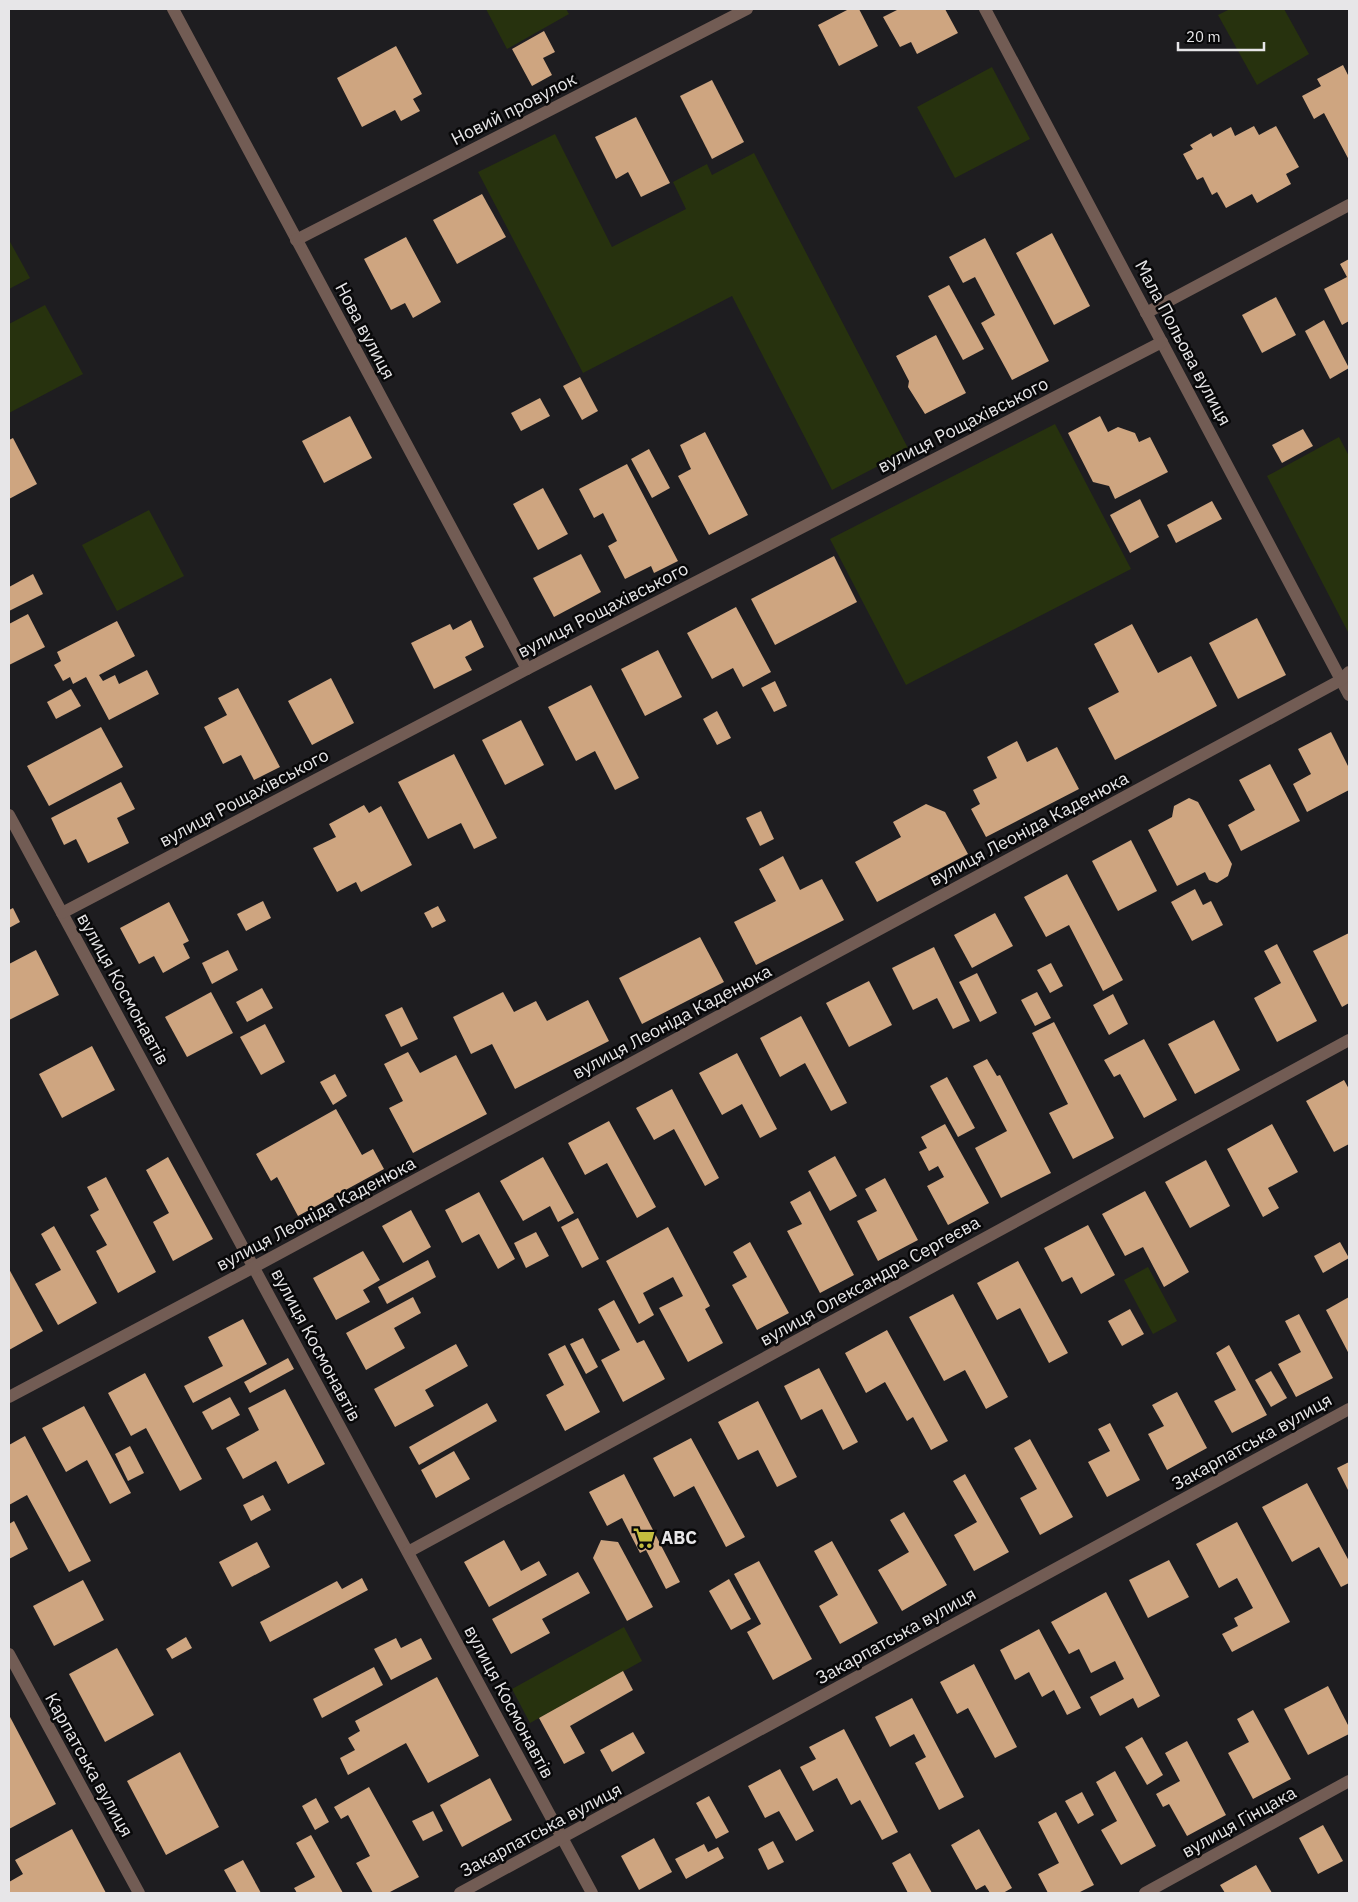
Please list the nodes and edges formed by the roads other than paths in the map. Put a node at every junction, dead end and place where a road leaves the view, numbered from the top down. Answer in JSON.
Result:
{"nodes":[{"id":1,"x":173,"y":9,"type":"edge"},
{"id":2,"x":747,"y":9,"type":"edge"},
{"id":3,"x":985,"y":9,"type":"edge"},
{"id":4,"x":1349,"y":205,"type":"edge"},
{"id":5,"x":296,"y":240,"type":"junction"},
{"id":6,"x":1146,"y":313,"type":"junction"},
{"id":7,"x":1162,"y":342,"type":"junction"},
{"id":8,"x":527,"y":669,"type":"junction"},
{"id":9,"x":1345,"y":676,"type":"edge"},
{"id":10,"x":1349,"y":695,"type":"edge"},
{"id":11,"x":9,"y":815,"type":"edge"},
{"id":12,"x":62,"y":913,"type":"junction"},
{"id":13,"x":1349,"y":1040,"type":"edge"},
{"id":14,"x":254,"y":1267,"type":"junction"},
{"id":15,"x":9,"y":1397,"type":"edge"},
{"id":16,"x":1349,"y":1409,"type":"edge"},
{"id":17,"x":408,"y":1552,"type":"junction"},
{"id":18,"x":9,"y":1654,"type":"edge"},
{"id":19,"x":1349,"y":1782,"type":"edge"},
{"id":20,"x":562,"y":1838,"type":"junction"},
{"id":21,"x":139,"y":1893,"type":"edge"},
{"id":22,"x":460,"y":1893,"type":"edge"},
{"id":23,"x":592,"y":1893,"type":"edge"},
{"id":24,"x":1145,"y":1893,"type":"edge"}],
"edges":[{"from":1,"to":5,"type":"street","name":"Нова вулиця"},
{"from":2,"to":5,"type":"street","name":"Новий провулок"},
{"from":3,"to":6,"type":"street","name":"Мала Польова вулиця"},
{"from":4,"to":6,"type":"street"},
{"from":5,"to":8,"type":"street","name":"Нова вулиця"},
{"from":6,"to":7,"type":"street","name":"Мала Польова вулиця"},
{"from":7,"to":8,"type":"street","name":"вулиця Рощахівського"},
{"from":7,"to":9,"type":"street","name":"Мала Польова вулиця"},
{"from":8,"to":12,"type":"street","name":"вулиця Рощахівського"},
{"from":9,"to":10,"type":"street","name":"Мала Польова вулиця"},
{"from":9,"to":14,"type":"street","name":"вулиця Леоніда Каденюка"},
{"from":11,"to":12,"type":"street","name":"вулиця Космонавтів"},
{"from":12,"to":14,"type":"street","name":"вулиця Космонавтів"},
{"from":13,"to":17,"type":"street","name":"вулиця Олександра Сергеєва"},
{"from":14,"to":15,"type":"street","name":"вулиця Леоніда Каденюка"},
{"from":14,"to":17,"type":"street","name":"вулиця Космонавтів"},
{"from":16,"to":20,"type":"street","name":"Закарпатська вулиця"},
{"from":17,"to":20,"type":"street","name":"вулиця Космонавтів"},
{"from":18,"to":21,"type":"street","name":"Карпатська вулиця"},
{"from":19,"to":24,"type":"street","name":"вулиця Гінцака"},
{"from":20,"to":22,"type":"street","name":"Закарпатська вулиця"},
{"from":20,"to":23,"type":"street","name":"вулиця Космонавтів"}]}
